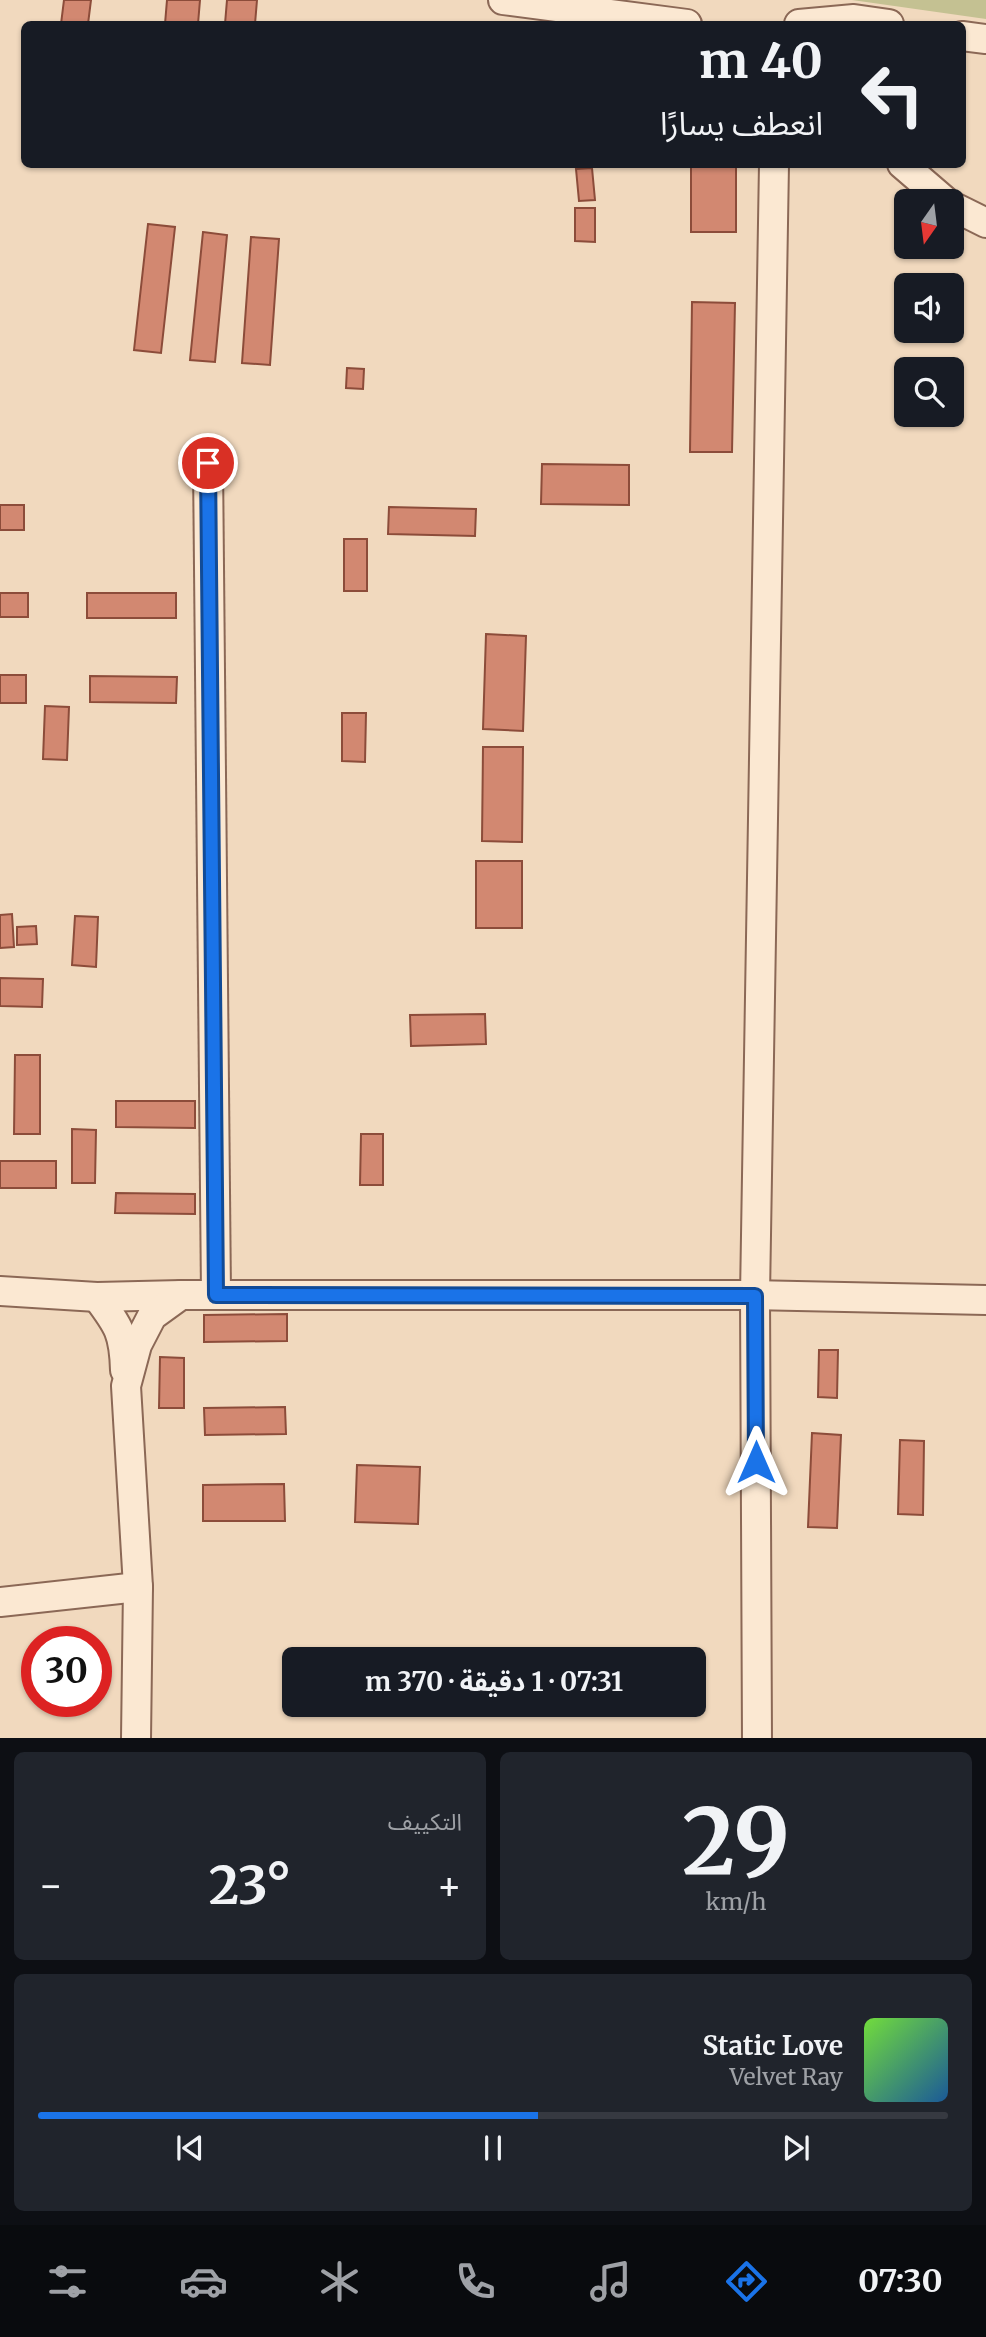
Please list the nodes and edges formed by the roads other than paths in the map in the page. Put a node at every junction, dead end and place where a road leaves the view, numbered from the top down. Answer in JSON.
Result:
{"nodes":[{"id":1,"x":503,"y":0,"type":"edge"},
{"id":2,"x":664,"y":21,"type":"edge"},
{"id":3,"x":832,"y":21,"type":"edge"},
{"id":4,"x":868,"y":21,"type":"edge"},
{"id":5,"x":966,"y":36,"type":"edge"},
{"id":6,"x":986,"y":39,"type":"edge"},
{"id":7,"x":774,"y":168,"type":"edge"},
{"id":8,"x":907,"y":168,"type":"edge"},
{"id":9,"x":931,"y":189,"type":"edge"},
{"id":10,"x":964,"y":212,"type":"edge"},
{"id":11,"x":986,"y":223,"type":"edge"},
{"id":12,"x":208,"y":463,"type":"dead end"},
{"id":13,"x":0,"y":1291,"type":"edge"},
{"id":14,"x":181,"y":1295,"type":"junction"},
{"id":15,"x":216,"y":1295,"type":"junction"},
{"id":16,"x":755,"y":1296,"type":"junction"},
{"id":17,"x":97,"y":1297,"type":"junction"},
{"id":18,"x":986,"y":1300,"type":"edge"},
{"id":19,"x":126,"y":1386,"type":"junction"},
{"id":20,"x":138,"y":1587,"type":"junction"},
{"id":21,"x":0,"y":1602,"type":"edge"},
{"id":22,"x":136,"y":1738,"type":"edge"},
{"id":23,"x":757,"y":1738,"type":"edge"}],
"edges":[{"from":1,"to":2,"type":"street"},
{"from":3,"to":4,"type":"street"},
{"from":5,"to":6,"type":"street"},
{"from":7,"to":16,"type":"street"},
{"from":8,"to":9,"type":"street"},
{"from":10,"to":11,"type":"street"},
{"from":12,"to":15,"type":"street"},
{"from":13,"to":17,"type":"street"},
{"from":14,"to":15,"type":"street"},
{"from":14,"to":17,"type":"street"},
{"from":14,"to":19,"type":"street"},
{"from":15,"to":16,"type":"street"},
{"from":16,"to":18,"type":"street"},
{"from":16,"to":23,"type":"street"},
{"from":17,"to":19,"type":"street"},
{"from":19,"to":20,"type":"street"},
{"from":20,"to":21,"type":"street"},
{"from":20,"to":22,"type":"street"}]}
